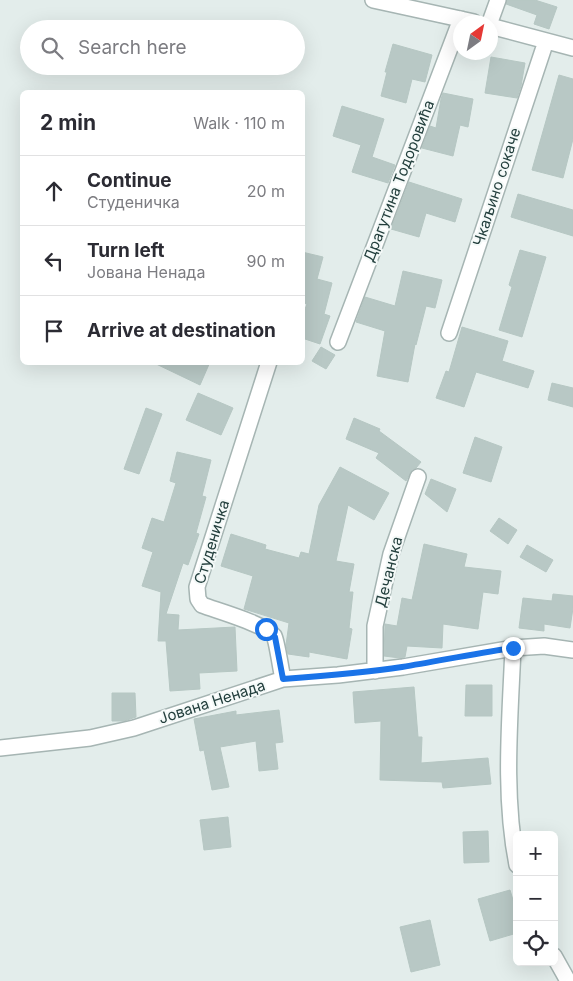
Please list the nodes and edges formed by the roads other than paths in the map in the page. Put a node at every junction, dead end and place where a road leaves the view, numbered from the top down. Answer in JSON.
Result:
{"nodes":[{"id":1,"x":373,"y":0,"type":"edge"},
{"id":2,"x":498,"y":0,"type":"edge"},
{"id":3,"x":426,"y":6,"type":"edge"},
{"id":4,"x":493,"y":15,"type":"edge"},
{"id":5,"x":453,"y":16,"type":"edge"},
{"id":6,"x":498,"y":28,"type":"edge"},
{"id":7,"x":546,"y":41,"type":"junction"},
{"id":8,"x":573,"y":48,"type":"edge"},
{"id":9,"x":453,"y":56,"type":"edge"},
{"id":10,"x":449,"y":333,"type":"dead end"},
{"id":11,"x":338,"y":342,"type":"dead end"},
{"id":12,"x":268,"y":365,"type":"edge"},
{"id":13,"x":418,"y":477,"type":"dead end"},
{"id":14,"x":513,"y":648,"type":"junction"},
{"id":15,"x":573,"y":650,"type":"edge"},
{"id":16,"x":375,"y":671,"type":"junction"},
{"id":17,"x":283,"y":679,"type":"junction"},
{"id":18,"x":0,"y":748,"type":"edge"},
{"id":19,"x":513,"y":848,"type":"edge"},
{"id":20,"x":558,"y":963,"type":"edge"},
{"id":21,"x":568,"y":981,"type":"edge"}],
"edges":[{"from":1,"to":3,"type":"street"},
{"from":2,"to":4,"type":"street"},
{"from":3,"to":5,"type":"street"},
{"from":6,"to":7,"type":"street"},
{"from":7,"to":8,"type":"street"},
{"from":7,"to":10,"type":"street","name":"Чкаљино сокаче"},
{"from":9,"to":11,"type":"street","name":"Драгутина Тодоровића"},
{"from":12,"to":17,"type":"street","name":"Студеничка"},
{"from":13,"to":16,"type":"street","name":"Дечанска"},
{"from":14,"to":15,"type":"street","name":"Јована Ненада"},
{"from":14,"to":16,"type":"street","name":"Јована Ненада"},
{"from":14,"to":19,"type":"street"},
{"from":16,"to":17,"type":"street","name":"Јована Ненада"},
{"from":17,"to":18,"type":"street","name":"Јована Ненада"},
{"from":20,"to":21,"type":"street"}]}
